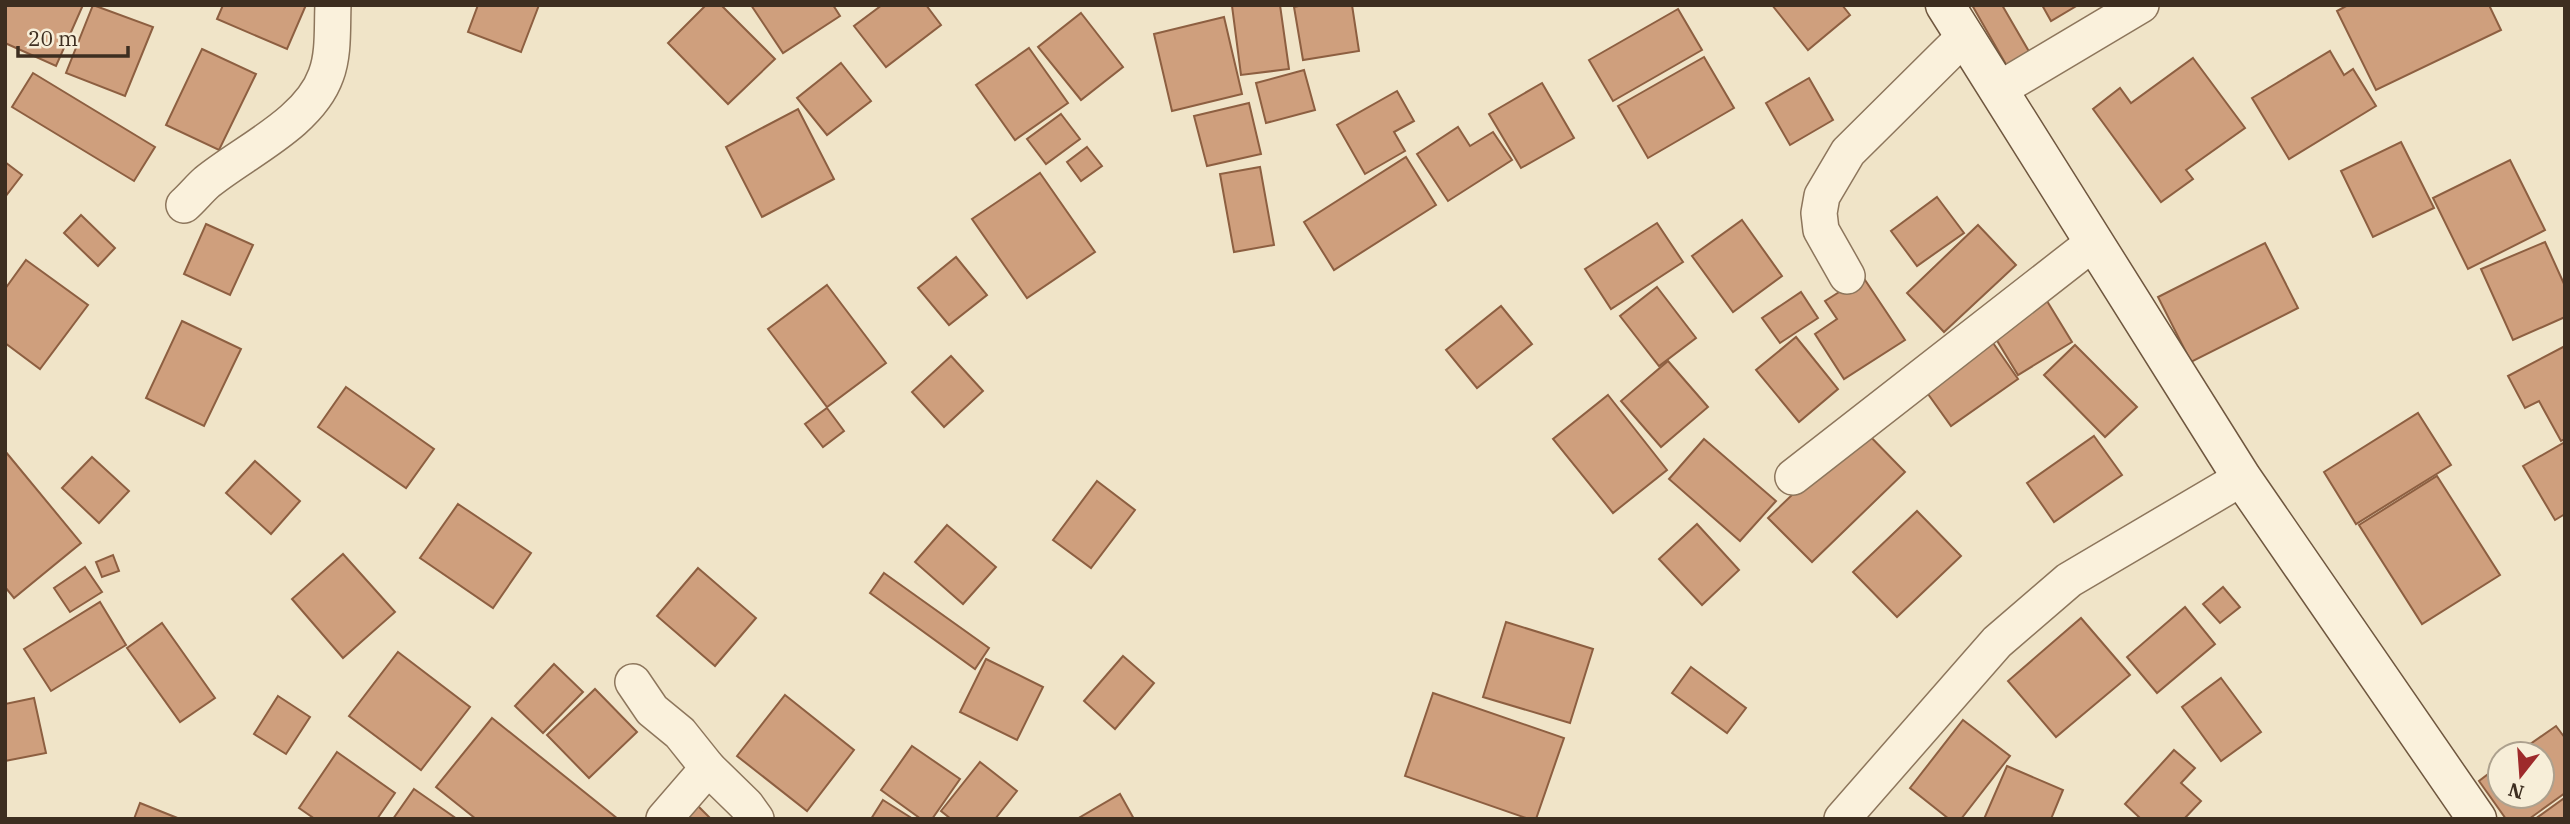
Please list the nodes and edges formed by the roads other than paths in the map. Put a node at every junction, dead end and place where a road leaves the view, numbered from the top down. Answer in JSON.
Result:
{"nodes":[{"id":1,"x":333,"y":5,"type":"edge"},
{"id":2,"x":1945,"y":5,"type":"edge"},
{"id":3,"x":2141,"y":5,"type":"edge"},
{"id":4,"x":1964,"y":37,"type":"junction"},
{"id":5,"x":1998,"y":90,"type":"junction"},
{"id":6,"x":184,"y":205,"type":"dead end"},
{"id":7,"x":2093,"y":243,"type":"junction"},
{"id":8,"x":1846,"y":276,"type":"dead end"},
{"id":9,"x":1793,"y":477,"type":"dead end"},
{"id":10,"x":2242,"y":478,"type":"junction"},
{"id":11,"x":633,"y":682,"type":"dead end"},
{"id":12,"x":708,"y":768,"type":"junction"},
{"id":13,"x":664,"y":819,"type":"edge"},
{"id":14,"x":756,"y":819,"type":"edge"},
{"id":15,"x":1842,"y":819,"type":"edge"},
{"id":16,"x":2477,"y":819,"type":"edge"}],
"edges":[{"from":1,"to":6,"type":"street"},
{"from":2,"to":4,"type":"main road"},
{"from":3,"to":5,"type":"street"},
{"from":4,"to":5,"type":"main road"},
{"from":4,"to":8,"type":"street"},
{"from":5,"to":7,"type":"main road"},
{"from":7,"to":9,"type":"street"},
{"from":7,"to":10,"type":"main road"},
{"from":10,"to":15,"type":"street"},
{"from":10,"to":16,"type":"main road"},
{"from":11,"to":12,"type":"street"},
{"from":12,"to":13,"type":"street"},
{"from":12,"to":14,"type":"street"}]}
